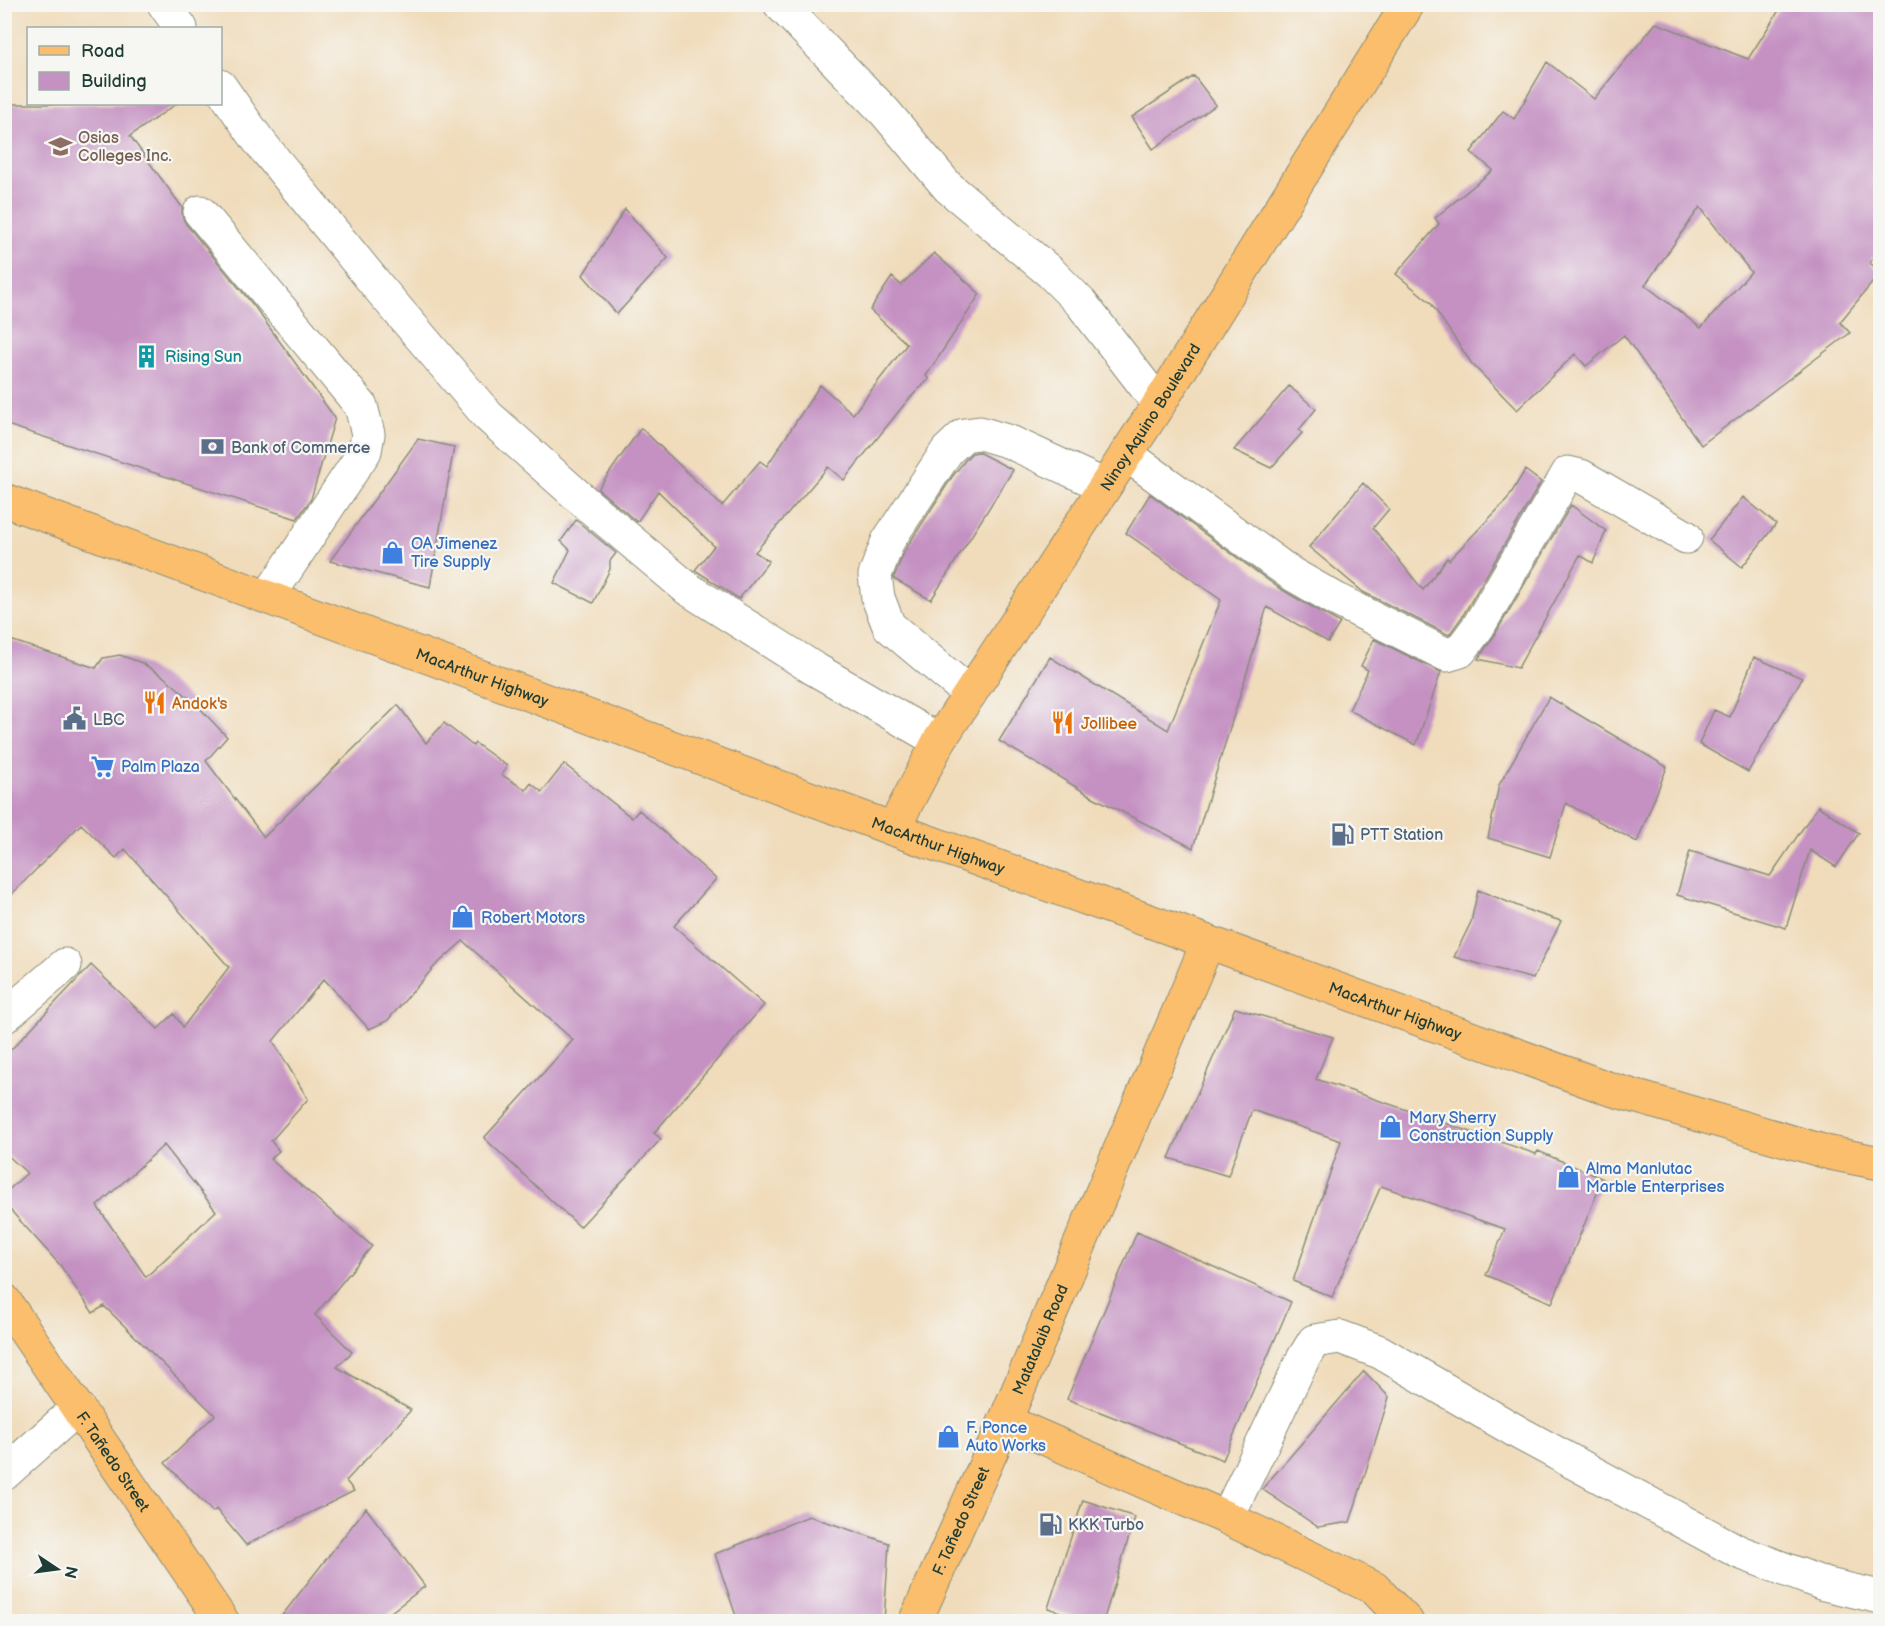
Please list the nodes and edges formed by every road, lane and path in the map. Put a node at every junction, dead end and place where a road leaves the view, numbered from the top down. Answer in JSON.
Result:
{"nodes":[{"id":1,"x":164,"y":4,"type":"edge"},
{"id":2,"x":780,"y":4,"type":"edge"},
{"id":3,"x":1408,"y":4,"type":"edge"},
{"id":4,"x":180,"y":27,"type":"edge"},
{"id":5,"x":222,"y":89,"type":"edge"},
{"id":6,"x":200,"y":212,"type":"dead end"},
{"id":7,"x":1159,"y":404,"type":"junction"},
{"id":8,"x":1126,"y":454,"type":"junction"},
{"id":9,"x":1105,"y":486,"type":"junction"},
{"id":10,"x":4,"y":500,"type":"edge"},
{"id":11,"x":1686,"y":537,"type":"dead end"},
{"id":12,"x":268,"y":597,"type":"junction"},
{"id":13,"x":970,"y":694,"type":"junction"},
{"id":14,"x":939,"y":741,"type":"junction"},
{"id":15,"x":893,"y":829,"type":"junction"},
{"id":16,"x":1208,"y":942,"type":"junction"},
{"id":17,"x":65,"y":965,"type":"dead end"},
{"id":18,"x":4,"y":1017,"type":"edge"},
{"id":19,"x":1881,"y":1163,"type":"edge"},
{"id":20,"x":4,"y":1300,"type":"edge"},
{"id":21,"x":78,"y":1408,"type":"junction"},
{"id":22,"x":1005,"y":1421,"type":"junction"},
{"id":23,"x":4,"y":1474,"type":"edge"},
{"id":24,"x":1227,"y":1518,"type":"junction"},
{"id":25,"x":1881,"y":1597,"type":"edge"},
{"id":26,"x":223,"y":1622,"type":"edge"},
{"id":27,"x":915,"y":1622,"type":"edge"},
{"id":28,"x":1407,"y":1622,"type":"edge"}],
"edges":[{"from":1,"to":4,"type":"street"},
{"from":2,"to":7,"type":"street"},
{"from":3,"to":7,"type":"main road","name":"Ninoy Aquino Boulevard"},
{"from":5,"to":14,"type":"street"},
{"from":6,"to":12,"type":"street"},
{"from":7,"to":8,"type":"main road","name":"Ninoy Aquino Boulevard"},
{"from":8,"to":9,"type":"main road","name":"Ninoy Aquino Boulevard"},
{"from":8,"to":11,"type":"street"},
{"from":9,"to":13,"type":"main road","name":"Ninoy Aquino Boulevard"},
{"from":9,"to":13,"type":"street"},
{"from":10,"to":12,"type":"main road","name":"MacArthur Highway"},
{"from":12,"to":15,"type":"main road","name":"MacArthur Highway"},
{"from":13,"to":14,"type":"main road","name":"Ninoy Aquino Boulevard"},
{"from":14,"to":15,"type":"main road","name":"Ninoy Aquino Boulevard"},
{"from":15,"to":16,"type":"main road","name":"MacArthur Highway"},
{"from":16,"to":19,"type":"main road","name":"MacArthur Highway"},
{"from":16,"to":22,"type":"main road","name":"Matatalaib Road"},
{"from":17,"to":18,"type":"street"},
{"from":20,"to":21,"type":"main road","name":"F. Tañedo Street"},
{"from":21,"to":23,"type":"street"},
{"from":21,"to":26,"type":"main road","name":"F. Tañedo Street"},
{"from":22,"to":24,"type":"main road"},
{"from":22,"to":27,"type":"main road","name":"F. Tañedo Street"},
{"from":24,"to":25,"type":"street"},
{"from":24,"to":28,"type":"main road"}]}
